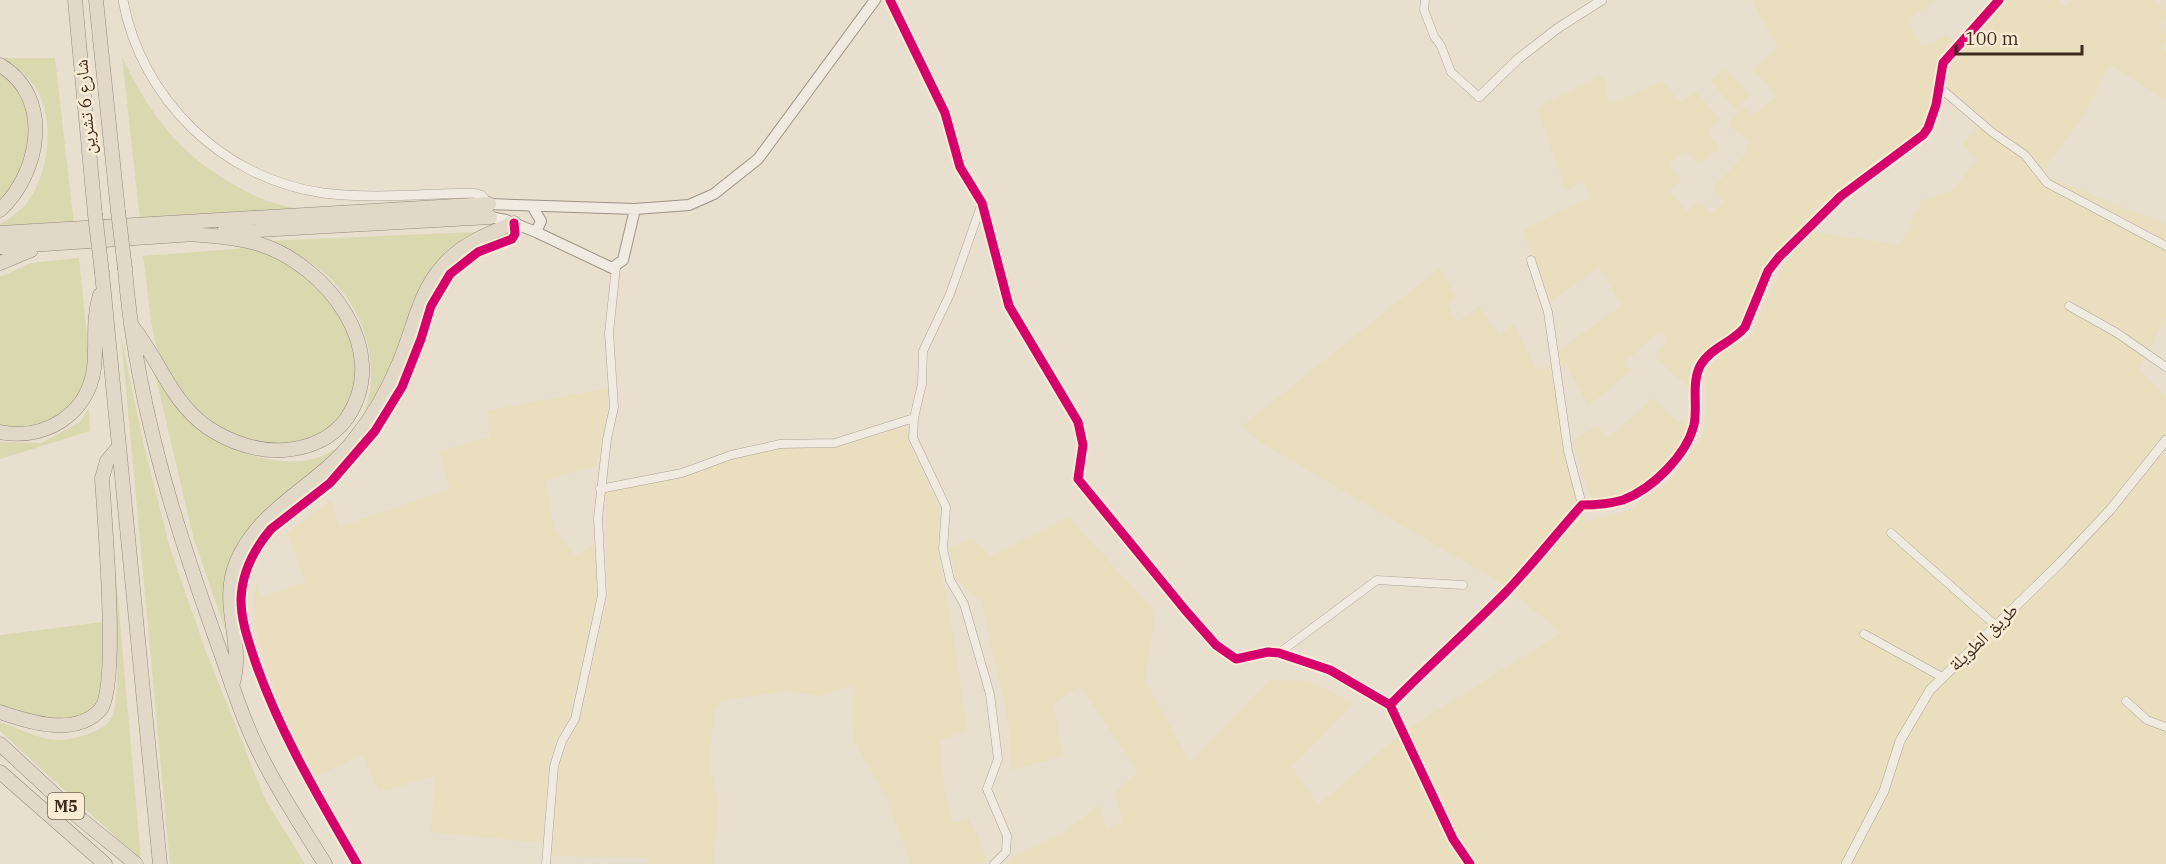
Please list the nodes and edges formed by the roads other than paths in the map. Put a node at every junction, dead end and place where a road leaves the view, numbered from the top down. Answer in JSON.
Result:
{"nodes":[{"id":1,"x":75,"y":0,"type":"edge"},
{"id":2,"x":96,"y":0,"type":"edge"},
{"id":3,"x":123,"y":0,"type":"edge"},
{"id":4,"x":874,"y":0,"type":"edge"},
{"id":5,"x":890,"y":0,"type":"edge"},
{"id":6,"x":1425,"y":0,"type":"edge"},
{"id":7,"x":1602,"y":0,"type":"edge"},
{"id":8,"x":1999,"y":0,"type":"edge"},
{"id":9,"x":0,"y":65,"type":"edge"},
{"id":10,"x":1939,"y":87,"type":"junction"},
{"id":11,"x":1479,"y":97,"type":"joint"},
{"id":12,"x":982,"y":203,"type":"junction"},
{"id":13,"x":532,"y":206,"type":"junction"},
{"id":14,"x":635,"y":209,"type":"junction"},
{"id":15,"x":0,"y":210,"type":"edge"},
{"id":16,"x":490,"y":210,"type":"junction"},
{"id":17,"x":514,"y":222,"type":"junction"},
{"id":18,"x":536,"y":232,"type":"junction"},
{"id":19,"x":0,"y":233,"type":"edge"},
{"id":20,"x":187,"y":234,"type":"junction"},
{"id":21,"x":50,"y":244,"type":"junction"},
{"id":22,"x":2166,"y":246,"type":"edge"},
{"id":23,"x":0,"y":247,"type":"edge"},
{"id":24,"x":1531,"y":260,"type":"dead end"},
{"id":25,"x":0,"y":263,"type":"edge"},
{"id":26,"x":616,"y":267,"type":"junction"},
{"id":27,"x":103,"y":287,"type":"junction"},
{"id":28,"x":2068,"y":306,"type":"dead end"},
{"id":29,"x":129,"y":323,"type":"junction"},
{"id":30,"x":2166,"y":367,"type":"edge"},
{"id":31,"x":914,"y":418,"type":"junction"},
{"id":32,"x":0,"y":432,"type":"edge"},
{"id":33,"x":2166,"y":440,"type":"edge"},
{"id":34,"x":118,"y":448,"type":"junction"},
{"id":35,"x":600,"y":489,"type":"junction"},
{"id":36,"x":1582,"y":506,"type":"junction"},
{"id":37,"x":1891,"y":533,"type":"dead end"},
{"id":38,"x":1462,"y":585,"type":"dead end"},
{"id":39,"x":1994,"y":624,"type":"junction"},
{"id":40,"x":1864,"y":634,"type":"dead end"},
{"id":41,"x":1279,"y":653,"type":"junction"},
{"id":42,"x":1942,"y":676,"type":"junction"},
{"id":43,"x":232,"y":686,"type":"junction"},
{"id":44,"x":2126,"y":701,"type":"dead end"},
{"id":45,"x":1390,"y":705,"type":"junction"},
{"id":46,"x":0,"y":712,"type":"edge"},
{"id":47,"x":2166,"y":727,"type":"edge"},
{"id":48,"x":0,"y":744,"type":"edge"},
{"id":49,"x":0,"y":772,"type":"edge"},
{"id":50,"x":105,"y":864,"type":"edge"},
{"id":51,"x":136,"y":864,"type":"edge"},
{"id":52,"x":160,"y":864,"type":"edge"},
{"id":53,"x":324,"y":864,"type":"edge"},
{"id":54,"x":357,"y":864,"type":"edge"},
{"id":55,"x":546,"y":864,"type":"edge"},
{"id":56,"x":994,"y":864,"type":"edge"},
{"id":57,"x":1470,"y":864,"type":"edge"},
{"id":58,"x":1846,"y":864,"type":"edge"}],
"edges":[{"from":1,"to":27,"type":"highway","name":"شارع 6 تشرين","bridge":true},
{"from":2,"to":29,"type":"highway","name":"شارع 6 تشرين","bridge":true},
{"from":3,"to":16,"type":"street"},
{"from":4,"to":14,"type":"main road"},
{"from":5,"to":12,"type":"street"},
{"from":6,"to":11,"type":"street"},
{"from":7,"to":11,"type":"street"},
{"from":8,"to":10,"type":"street"},
{"from":9,"to":15,"type":"highway"},
{"from":10,"to":22,"type":"street"},
{"from":10,"to":36,"type":"street"},
{"from":12,"to":31,"type":"street"},
{"from":12,"to":41,"type":"street"},
{"from":13,"to":14,"type":"main road"},
{"from":13,"to":16,"type":"main road"},
{"from":13,"to":18,"type":"main road"},
{"from":14,"to":26,"type":"main road"},
{"from":16,"to":17,"type":"main road"},
{"from":16,"to":19,"type":"highway"},
{"from":16,"to":20,"type":"highway"},
{"from":17,"to":18,"type":"main road"},
{"from":17,"to":43,"type":"highway"},
{"from":17,"to":54,"type":"street"},
{"from":18,"to":26,"type":"main road"},
{"from":20,"to":21,"type":"highway"},
{"from":20,"to":29,"type":"highway"},
{"from":21,"to":23,"type":"highway"},
{"from":21,"to":25,"type":"highway"},
{"from":24,"to":36,"type":"street"},
{"from":26,"to":35,"type":"street"},
{"from":27,"to":32,"type":"highway"},
{"from":27,"to":34,"type":"highway","name":"شارع 6 تشرين"},
{"from":28,"to":30,"type":"street"},
{"from":29,"to":43,"type":"highway","name":"شارع 6 تشرين"},
{"from":31,"to":35,"type":"street"},
{"from":31,"to":56,"type":"street"},
{"from":33,"to":39,"type":"street","name":"طريق الطويلة"},
{"from":34,"to":46,"type":"highway"},
{"from":34,"to":52,"type":"highway","name":"شارع 6 تشرين"},
{"from":35,"to":55,"type":"street"},
{"from":36,"to":45,"type":"street"},
{"from":37,"to":39,"type":"street"},
{"from":38,"to":41,"type":"street"},
{"from":39,"to":42,"type":"street","name":"طريق الطويلة"},
{"from":40,"to":42,"type":"street"},
{"from":41,"to":45,"type":"street"},
{"from":42,"to":58,"type":"street","name":"طريق الطويلة"},
{"from":43,"to":53,"type":"highway","name":"شارع 6 تشرين"},
{"from":44,"to":47,"type":"street"},
{"from":45,"to":57,"type":"street"},
{"from":48,"to":51,"type":"highway","number":"M5"},
{"from":49,"to":50,"type":"highway","number":"M5"}]}
